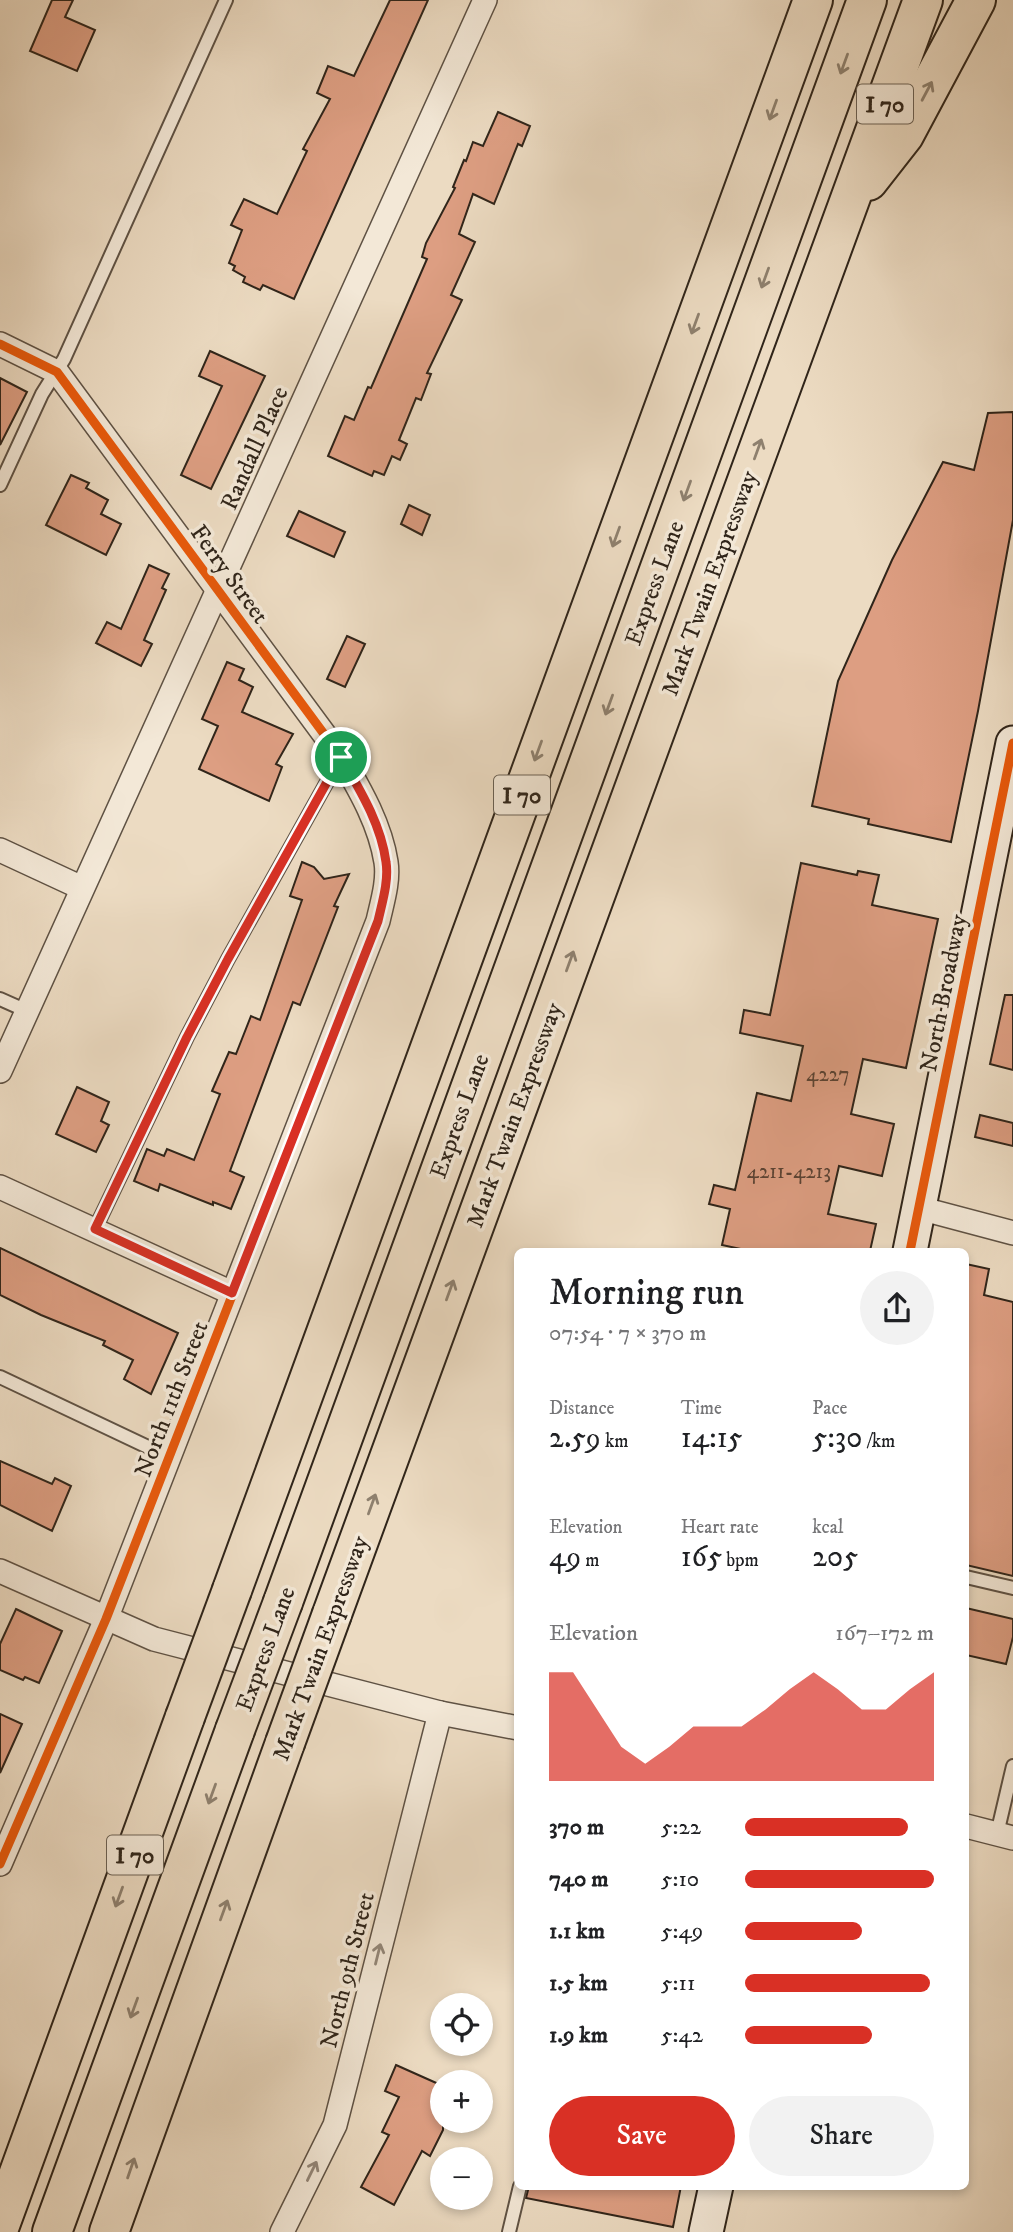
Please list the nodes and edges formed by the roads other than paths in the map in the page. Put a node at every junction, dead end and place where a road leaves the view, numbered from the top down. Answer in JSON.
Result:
{"nodes":[{"id":1,"x":226,"y":0,"type":"edge"},
{"id":2,"x":485,"y":0,"type":"edge"},
{"id":3,"x":813,"y":0,"type":"edge"},
{"id":4,"x":867,"y":0,"type":"edge"},
{"id":5,"x":923,"y":0,"type":"edge"},
{"id":6,"x":976,"y":0,"type":"edge"},
{"id":7,"x":847,"y":207,"type":"junction"},
{"id":8,"x":0,"y":344,"type":"edge"},
{"id":9,"x":57,"y":372,"type":"junction"},
{"id":10,"x":0,"y":485,"type":"edge"},
{"id":11,"x":219,"y":591,"type":"junction"},
{"id":12,"x":1013,"y":743,"type":"edge"},
{"id":13,"x":341,"y":757,"type":"junction"},
{"id":14,"x":1003,"y":842,"type":"edge"},
{"id":15,"x":0,"y":850,"type":"edge"},
{"id":16,"x":387,"y":863,"type":"joint"},
{"id":17,"x":82,"y":888,"type":"junction"},
{"id":18,"x":0,"y":999,"type":"edge"},
{"id":19,"x":27,"y":1011,"type":"junction"},
{"id":20,"x":0,"y":1071,"type":"edge"},
{"id":21,"x":0,"y":1187,"type":"edge"},
{"id":22,"x":919,"y":1208,"type":"junction"},
{"id":23,"x":95,"y":1229,"type":"junction"},
{"id":24,"x":1013,"y":1233,"type":"edge"},
{"id":25,"x":911,"y":1248,"type":"edge"},
{"id":26,"x":232,"y":1293,"type":"junction"},
{"id":27,"x":0,"y":1377,"type":"edge"},
{"id":28,"x":169,"y":1457,"type":"junction"},
{"id":29,"x":0,"y":1571,"type":"edge"},
{"id":30,"x":969,"y":1578,"type":"edge"},
{"id":31,"x":1013,"y":1588,"type":"edge"},
{"id":32,"x":106,"y":1619,"type":"junction"},
{"id":33,"x":440,"y":1713,"type":"junction"},
{"id":34,"x":514,"y":1727,"type":"edge"},
{"id":35,"x":1013,"y":1766,"type":"edge"},
{"id":36,"x":969,"y":1827,"type":"edge"},
{"id":37,"x":1005,"y":1836,"type":"edge"},
{"id":38,"x":0,"y":1864,"type":"edge"},
{"id":39,"x":85,"y":1992,"type":"junction"},
{"id":40,"x":0,"y":2152,"type":"edge"},
{"id":41,"x":519,"y":2190,"type":"edge"},
{"id":42,"x":715,"y":2190,"type":"edge"},
{"id":43,"x":0,"y":2225,"type":"edge"},
{"id":44,"x":52,"y":2232,"type":"edge"},
{"id":45,"x":109,"y":2232,"type":"edge"},
{"id":46,"x":282,"y":2232,"type":"edge"},
{"id":47,"x":509,"y":2232,"type":"edge"},
{"id":48,"x":706,"y":2232,"type":"edge"}],
"edges":[{"from":1,"to":9,"type":"lane"},
{"from":2,"to":11,"type":"street","name":"Randall Place"},
{"from":3,"to":39,"type":"highway","number":"I 70","one_way":true,"bridge":true},
{"from":4,"to":44,"type":"highway","name":"Express Lane","one_way":true,"bridge":true},
{"from":5,"to":7,"type":"highway","name":"Mark Twain Expressway","number":"I 70"},
{"from":7,"to":6,"type":"highway","one_way":true},
{"from":45,"to":7,"type":"highway","name":"Mark Twain Expressway","number":"I 70","one_way":true,"bridge":true},
{"from":8,"to":9,"type":"street","name":"Ferry Street"},
{"from":9,"to":10,"type":"lane"},
{"from":9,"to":11,"type":"street","name":"Ferry Street"},
{"from":11,"to":13,"type":"street","name":"Ferry Street"},
{"from":11,"to":17,"type":"street","name":"Randall Place"},
{"from":12,"to":14,"type":"main road","name":"North Broadway"},
{"from":13,"to":16,"type":"street","name":"Ferry Street"},
{"from":13,"to":23,"type":"lane"},
{"from":14,"to":22,"type":"main road","name":"North Broadway"},
{"from":15,"to":17,"type":"street"},
{"from":16,"to":26,"type":"street","name":"North 11th Street"},
{"from":17,"to":19,"type":"street","name":"Randall Place"},
{"from":18,"to":19,"type":"lane"},
{"from":19,"to":20,"type":"street","name":"Randall Place"},
{"from":21,"to":23,"type":"street"},
{"from":22,"to":24,"type":"street"},
{"from":22,"to":25,"type":"main road","name":"North Broadway"},
{"from":23,"to":26,"type":"street"},
{"from":26,"to":28,"type":"street","name":"North 11th Street"},
{"from":27,"to":28,"type":"lane"},
{"from":28,"to":32,"type":"street","name":"North 11th Street"},
{"from":29,"to":32,"type":"street"},
{"from":30,"to":31,"type":"lane"},
{"from":32,"to":33,"type":"street"},
{"from":32,"to":38,"type":"street","name":"North 11th Street"},
{"from":33,"to":34,"type":"street"},
{"from":46,"to":33,"type":"street","name":"North 9th Street","one_way":true},
{"from":35,"to":37,"type":"lane"},
{"from":36,"to":37,"type":"street"},
{"from":39,"to":40,"type":"highway"},
{"from":39,"to":43,"type":"highway","number":"I 70"},
{"from":41,"to":47,"type":"lane"},
{"from":42,"to":48,"type":"main road"}]}
